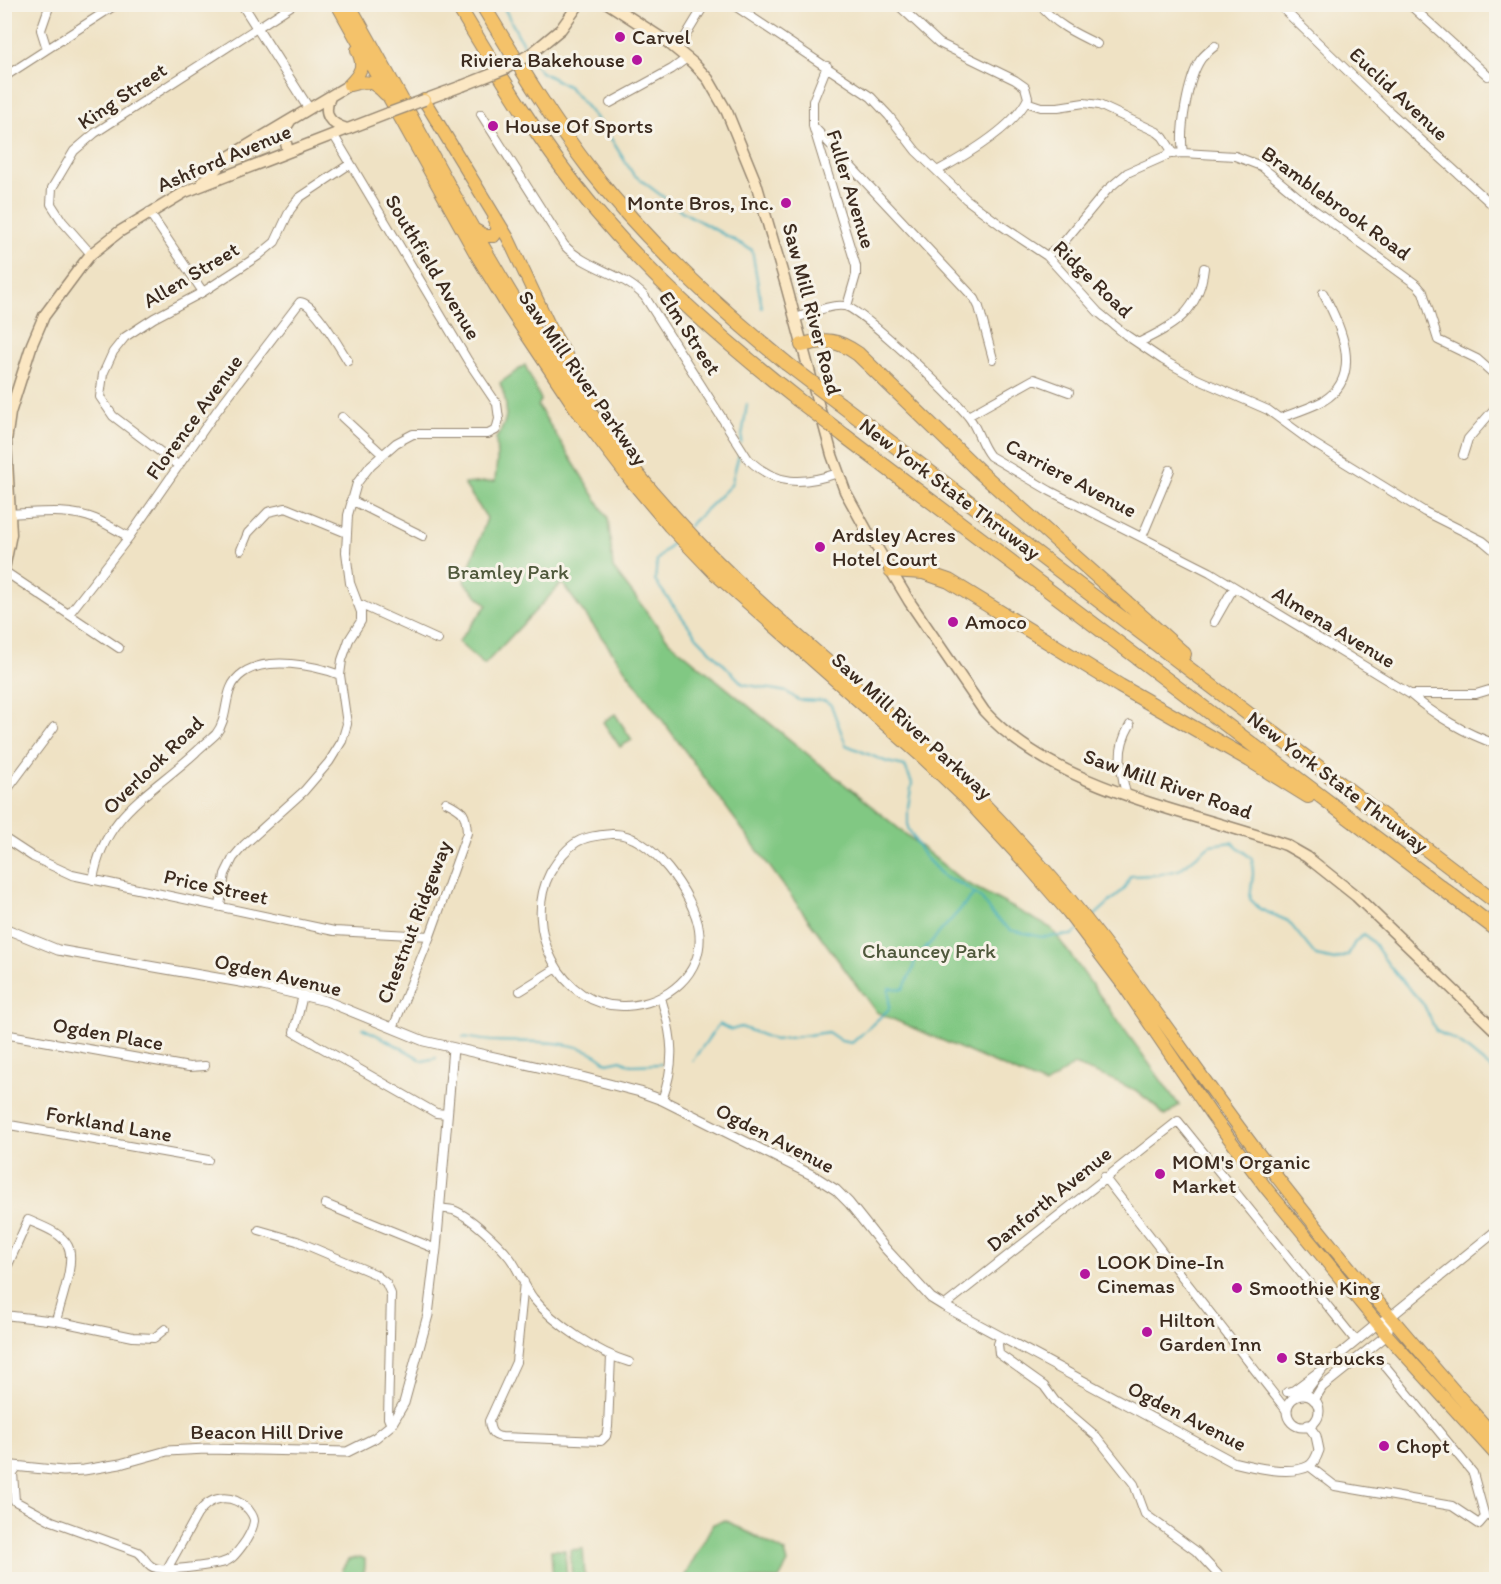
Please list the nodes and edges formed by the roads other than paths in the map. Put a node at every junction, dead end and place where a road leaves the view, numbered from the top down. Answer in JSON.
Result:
{"nodes":[{"id":1,"x":50,"y":4,"type":"edge"},
{"id":2,"x":117,"y":4,"type":"edge"},
{"id":3,"x":242,"y":4,"type":"edge"},
{"id":4,"x":294,"y":4,"type":"edge"},
{"id":5,"x":337,"y":4,"type":"edge"},
{"id":6,"x":349,"y":4,"type":"edge"},
{"id":7,"x":457,"y":4,"type":"edge"},
{"id":8,"x":482,"y":4,"type":"edge"},
{"id":9,"x":579,"y":4,"type":"edge"},
{"id":10,"x":609,"y":4,"type":"edge"},
{"id":11,"x":705,"y":4,"type":"edge"},
{"id":12,"x":732,"y":4,"type":"edge"},
{"id":13,"x":897,"y":4,"type":"edge"},
{"id":14,"x":1039,"y":4,"type":"edge"},
{"id":15,"x":1278,"y":4,"type":"edge"},
{"id":16,"x":1409,"y":4,"type":"edge"},
{"id":17,"x":257,"y":28,"type":"junction"},
{"id":18,"x":1097,"y":44,"type":"dead end"},
{"id":19,"x":1215,"y":46,"type":"dead end"},
{"id":20,"x":47,"y":49,"type":"junction"},
{"id":21,"x":678,"y":50,"type":"junction"},
{"id":22,"x":687,"y":58,"type":"junction"},
{"id":23,"x":827,"y":66,"type":"junction"},
{"id":24,"x":1488,"y":76,"type":"dead end"},
{"id":25,"x":4,"y":77,"type":"edge"},
{"id":26,"x":349,"y":85,"type":"junction"},
{"id":27,"x":330,"y":97,"type":"junction"},
{"id":28,"x":1026,"y":102,"type":"junction"},
{"id":29,"x":610,"y":103,"type":"dead end"},
{"id":30,"x":426,"y":104,"type":"junction"},
{"id":31,"x":391,"y":107,"type":"junction"},
{"id":32,"x":309,"y":109,"type":"junction"},
{"id":33,"x":481,"y":114,"type":"dead end"},
{"id":34,"x":290,"y":121,"type":"junction"},
{"id":35,"x":813,"y":126,"type":"junction"},
{"id":36,"x":347,"y":129,"type":"junction"},
{"id":37,"x":333,"y":134,"type":"junction"},
{"id":38,"x":288,"y":151,"type":"junction"},
{"id":39,"x":1178,"y":153,"type":"junction"},
{"id":40,"x":350,"y":164,"type":"junction"},
{"id":41,"x":937,"y":171,"type":"junction"},
{"id":42,"x":197,"y":186,"type":"junction"},
{"id":43,"x":1497,"y":208,"type":"edge"},
{"id":44,"x":490,"y":211,"type":"junction"},
{"id":45,"x":149,"y":212,"type":"junction"},
{"id":46,"x":474,"y":230,"type":"junction"},
{"id":47,"x":91,"y":254,"type":"junction"},
{"id":48,"x":1047,"y":256,"type":"junction"},
{"id":49,"x":1204,"y":268,"type":"dead end"},
{"id":50,"x":203,"y":292,"type":"junction"},
{"id":51,"x":1323,"y":292,"type":"dead end"},
{"id":52,"x":847,"y":306,"type":"junction"},
{"id":53,"x":795,"y":318,"type":"junction"},
{"id":54,"x":1138,"y":343,"type":"junction"},
{"id":55,"x":802,"y":345,"type":"junction"},
{"id":56,"x":993,"y":359,"type":"dead end"},
{"id":57,"x":348,"y":361,"type":"dead end"},
{"id":58,"x":1497,"y":376,"type":"edge"},
{"id":59,"x":1069,"y":392,"type":"dead end"},
{"id":60,"x":1497,"y":407,"type":"edge"},
{"id":61,"x":968,"y":416,"type":"junction"},
{"id":62,"x":342,"y":417,"type":"dead end"},
{"id":63,"x":1280,"y":418,"type":"junction"},
{"id":64,"x":382,"y":454,"type":"junction"},
{"id":65,"x":1463,"y":455,"type":"dead end"},
{"id":66,"x":627,"y":459,"type":"junction"},
{"id":67,"x":6,"y":461,"type":"edge"},
{"id":68,"x":179,"y":466,"type":"junction"},
{"id":69,"x":1170,"y":470,"type":"dead end"},
{"id":70,"x":838,"y":473,"type":"junction"},
{"id":71,"x":351,"y":500,"type":"junction"},
{"id":72,"x":10,"y":514,"type":"junction"},
{"id":73,"x":673,"y":522,"type":"junction"},
{"id":74,"x":347,"y":533,"type":"junction"},
{"id":75,"x":423,"y":536,"type":"dead end"},
{"id":76,"x":129,"y":537,"type":"junction"},
{"id":77,"x":1142,"y":537,"type":"junction"},
{"id":78,"x":1161,"y":546,"type":"joint"},
{"id":79,"x":241,"y":550,"type":"dead end"},
{"id":80,"x":1496,"y":550,"type":"edge"},
{"id":81,"x":4,"y":570,"type":"edge"},
{"id":82,"x":891,"y":570,"type":"junction"},
{"id":83,"x":1234,"y":587,"type":"junction"},
{"id":84,"x":357,"y":603,"type":"junction"},
{"id":85,"x":69,"y":614,"type":"junction"},
{"id":86,"x":1214,"y":622,"type":"dead end"},
{"id":87,"x":438,"y":640,"type":"dead end"},
{"id":88,"x":119,"y":648,"type":"dead end"},
{"id":89,"x":340,"y":675,"type":"junction"},
{"id":90,"x":1497,"y":688,"type":"edge"},
{"id":91,"x":1410,"y":694,"type":"junction"},
{"id":92,"x":1238,"y":705,"type":"junction"},
{"id":93,"x":1130,"y":725,"type":"dead end"},
{"id":94,"x":54,"y":727,"type":"dead end"},
{"id":95,"x":1497,"y":744,"type":"edge"},
{"id":96,"x":4,"y":794,"type":"edge"},
{"id":97,"x":1126,"y":794,"type":"junction"},
{"id":98,"x":446,"y":802,"type":"dead end"},
{"id":99,"x":4,"y":838,"type":"edge"},
{"id":100,"x":1381,"y":841,"type":"junction"},
{"id":101,"x":93,"y":880,"type":"junction"},
{"id":102,"x":1497,"y":902,"type":"edge"},
{"id":103,"x":220,"y":906,"type":"junction"},
{"id":104,"x":4,"y":928,"type":"edge"},
{"id":105,"x":1497,"y":929,"type":"edge"},
{"id":106,"x":1091,"y":934,"type":"junction"},
{"id":107,"x":430,"y":936,"type":"junction"},
{"id":108,"x":556,"y":968,"type":"junction"},
{"id":109,"x":520,"y":991,"type":"dead end"},
{"id":110,"x":303,"y":995,"type":"junction"},
{"id":111,"x":660,"y":998,"type":"junction"},
{"id":112,"x":393,"y":1028,"type":"junction"},
{"id":113,"x":1497,"y":1031,"type":"edge"},
{"id":114,"x":4,"y":1034,"type":"edge"},
{"id":115,"x":453,"y":1048,"type":"junction"},
{"id":116,"x":205,"y":1066,"type":"dead end"},
{"id":117,"x":662,"y":1100,"type":"junction"},
{"id":118,"x":447,"y":1114,"type":"junction"},
{"id":119,"x":4,"y":1124,"type":"edge"},
{"id":120,"x":208,"y":1160,"type":"dead end"},
{"id":121,"x":1104,"y":1177,"type":"junction"},
{"id":122,"x":325,"y":1204,"type":"dead end"},
{"id":123,"x":439,"y":1209,"type":"junction"},
{"id":124,"x":259,"y":1230,"type":"dead end"},
{"id":125,"x":1497,"y":1232,"type":"edge"},
{"id":126,"x":436,"y":1249,"type":"junction"},
{"id":127,"x":4,"y":1274,"type":"edge"},
{"id":128,"x":524,"y":1282,"type":"junction"},
{"id":129,"x":944,"y":1306,"type":"junction"},
{"id":130,"x":4,"y":1315,"type":"edge"},
{"id":131,"x":1390,"y":1317,"type":"junction"},
{"id":132,"x":56,"y":1321,"type":"junction"},
{"id":133,"x":1377,"y":1324,"type":"junction"},
{"id":134,"x":165,"y":1329,"type":"dead end"},
{"id":135,"x":1387,"y":1335,"type":"junction"},
{"id":136,"x":1000,"y":1338,"type":"junction"},
{"id":137,"x":1356,"y":1341,"type":"junction"},
{"id":138,"x":611,"y":1356,"type":"junction"},
{"id":139,"x":629,"y":1362,"type":"dead end"},
{"id":140,"x":1386,"y":1367,"type":"dead end"},
{"id":141,"x":1269,"y":1384,"type":"junction"},
{"id":142,"x":1294,"y":1395,"type":"junction"},
{"id":143,"x":1314,"y":1400,"type":"junction"},
{"id":144,"x":1287,"y":1411,"type":"junction"},
{"id":145,"x":391,"y":1425,"type":"junction"},
{"id":146,"x":1308,"y":1425,"type":"junction"},
{"id":147,"x":1497,"y":1438,"type":"edge"},
{"id":148,"x":1497,"y":1455,"type":"edge"},
{"id":149,"x":4,"y":1465,"type":"edge"},
{"id":150,"x":1309,"y":1466,"type":"junction"},
{"id":151,"x":17,"y":1467,"type":"junction"},
{"id":152,"x":167,"y":1569,"type":"junction"},
{"id":153,"x":1223,"y":1580,"type":"edge"}],
"edges":[{"from":1,"to":20,"type":"street"},
{"from":2,"to":20,"type":"street"},
{"from":3,"to":17,"type":"street"},
{"from":4,"to":17,"type":"street","name":"King Street"},
{"from":5,"to":26,"type":"highway"},
{"from":5,"to":31,"type":"highway","name":"Saw Mill River Parkway"},
{"from":6,"to":46,"type":"highway","name":"Saw Mill River Parkway"},
{"from":7,"to":100,"type":"highway","name":"New York State Thruway","bridge":true},
{"from":8,"to":92,"type":"highway","name":"New York State Thruway","bridge":true},
{"from":9,"to":30,"type":"main road","name":"Ashford Avenue","bridge":true},
{"from":10,"to":21,"type":"main road","name":"Saw Mill River Road"},
{"from":11,"to":21,"type":"street"},
{"from":12,"to":23,"type":"street","name":"Ridge Road"},
{"from":13,"to":28,"type":"street"},
{"from":14,"to":18,"type":"street"},
{"from":15,"to":43,"type":"street","name":"Euclid Avenue"},
{"from":16,"to":24,"type":"street"},
{"from":17,"to":32,"type":"street"},
{"from":17,"to":47,"type":"street","name":"King Street"},
{"from":19,"to":39,"type":"street"},
{"from":20,"to":25,"type":"street"},
{"from":21,"to":22,"type":"main road","name":"Saw Mill River Road"},
{"from":22,"to":29,"type":"street"},
{"from":22,"to":53,"type":"main road","name":"Saw Mill River Road"},
{"from":23,"to":35,"type":"street","name":"Fuller Avenue"},
{"from":23,"to":41,"type":"street","name":"Ridge Road"},
{"from":26,"to":27,"type":"main road","name":"Ashford Avenue"},
{"from":26,"to":31,"type":"highway"},
{"from":27,"to":32,"type":"main road","name":"Ashford Avenue"},
{"from":27,"to":36,"type":"main road"},
{"from":28,"to":39,"type":"street"},
{"from":28,"to":41,"type":"street"},
{"from":30,"to":31,"type":"main road","name":"Ashford Avenue","bridge":true},
{"from":30,"to":44,"type":"highway"},
{"from":31,"to":36,"type":"main road","name":"Ashford Avenue"},
{"from":31,"to":73,"type":"highway","name":"Saw Mill River Parkway"},
{"from":32,"to":34,"type":"main road","name":"Ashford Avenue"},
{"from":33,"to":70,"type":"street","name":"Elm Street"},
{"from":34,"to":38,"type":"main road"},
{"from":34,"to":42,"type":"main road","name":"Ashford Avenue"},
{"from":35,"to":52,"type":"street","name":"Fuller Avenue"},
{"from":35,"to":56,"type":"street"},
{"from":36,"to":37,"type":"main road","name":"Ashford Avenue"},
{"from":37,"to":38,"type":"main road","name":"Ashford Avenue"},
{"from":37,"to":40,"type":"street","name":"Southfield Avenue"},
{"from":38,"to":42,"type":"main road","name":"Ashford Avenue"},
{"from":39,"to":48,"type":"street"},
{"from":39,"to":58,"type":"street","name":"Bramblebrook Road"},
{"from":40,"to":50,"type":"street","name":"Allen Street"},
{"from":40,"to":64,"type":"street","name":"Southfield Avenue"},
{"from":41,"to":48,"type":"street","name":"Ridge Road"},
{"from":42,"to":45,"type":"main road","name":"Ashford Avenue"},
{"from":44,"to":46,"type":"highway"},
{"from":44,"to":66,"type":"highway"},
{"from":45,"to":47,"type":"main road","name":"Ashford Avenue"},
{"from":45,"to":50,"type":"street"},
{"from":46,"to":66,"type":"highway","name":"Saw Mill River Parkway"},
{"from":47,"to":67,"type":"main road","name":"Ashford Avenue"},
{"from":48,"to":54,"type":"street","name":"Ridge Road"},
{"from":49,"to":54,"type":"street"},
{"from":50,"to":68,"type":"street","name":"Allen Street"},
{"from":51,"to":63,"type":"street"},
{"from":52,"to":53,"type":"street"},
{"from":52,"to":61,"type":"street","name":"Carriere Avenue"},
{"from":53,"to":55,"type":"main road","name":"Saw Mill River Road"},
{"from":54,"to":63,"type":"street","name":"Ridge Road"},
{"from":55,"to":70,"type":"main road","name":"Saw Mill River Road"},
{"from":55,"to":92,"type":"highway"},
{"from":57,"to":68,"type":"street","name":"Florence Avenue"},
{"from":59,"to":61,"type":"street"},
{"from":60,"to":65,"type":"street"},
{"from":61,"to":77,"type":"street","name":"Carriere Avenue"},
{"from":62,"to":64,"type":"street"},
{"from":63,"to":80,"type":"street","name":"Ridge Road"},
{"from":64,"to":71,"type":"street"},
{"from":66,"to":73,"type":"highway","name":"Saw Mill River Parkway"},
{"from":67,"to":72,"type":"main road","name":"Ashford Avenue"},
{"from":68,"to":76,"type":"street","name":"Florence Avenue"},
{"from":69,"to":77,"type":"street"},
{"from":70,"to":82,"type":"main road","name":"Saw Mill River Road"},
{"from":71,"to":74,"type":"street"},
{"from":71,"to":75,"type":"street"},
{"from":72,"to":76,"type":"street"},
{"from":72,"to":81,"type":"main road","name":"Ashford Avenue"},
{"from":73,"to":106,"type":"highway","name":"Saw Mill River Parkway"},
{"from":74,"to":79,"type":"street"},
{"from":74,"to":84,"type":"street"},
{"from":76,"to":85,"type":"street","name":"Florence Avenue"},
{"from":77,"to":78,"type":"street","name":"Carriere Avenue"},
{"from":78,"to":83,"type":"street","name":"Almena Avenue"},
{"from":81,"to":85,"type":"street"},
{"from":82,"to":97,"type":"main road","name":"Saw Mill River Road"},
{"from":82,"to":100,"type":"highway"},
{"from":83,"to":86,"type":"street"},
{"from":83,"to":91,"type":"street","name":"Almena Avenue"},
{"from":84,"to":87,"type":"street"},
{"from":84,"to":89,"type":"street"},
{"from":85,"to":88,"type":"street"},
{"from":89,"to":101,"type":"street","name":"Overlook Road"},
{"from":89,"to":103,"type":"street"},
{"from":90,"to":91,"type":"street"},
{"from":91,"to":95,"type":"street","name":"Almena Avenue"},
{"from":92,"to":102,"type":"highway","name":"New York State Thruway"},
{"from":93,"to":97,"type":"street"},
{"from":94,"to":96,"type":"street"},
{"from":97,"to":113,"type":"main road","name":"Saw Mill River Road"},
{"from":98,"to":107,"type":"street","name":"Chestnut Ridgeway"},
{"from":99,"to":101,"type":"street","name":"Price Street"},
{"from":100,"to":105,"type":"highway","name":"New York State Thruway"},
{"from":101,"to":103,"type":"street","name":"Price Street"},
{"from":103,"to":107,"type":"street","name":"Price Street"},
{"from":104,"to":110,"type":"street","name":"Ogden Avenue"},
{"from":106,"to":131,"type":"highway","name":"Saw Mill River Parkway"},
{"from":106,"to":133,"type":"highway","name":"Saw Mill River Parkway"},
{"from":107,"to":112,"type":"street","name":"Chestnut Ridgeway"},
{"from":108,"to":109,"type":"street"},
{"from":108,"to":111,"type":"street"},
{"from":108,"to":111,"type":"street"},
{"from":110,"to":112,"type":"street","name":"Ogden Avenue"},
{"from":110,"to":118,"type":"street"},
{"from":111,"to":117,"type":"street"},
{"from":112,"to":115,"type":"street","name":"Ogden Avenue"},
{"from":114,"to":116,"type":"street","name":"Ogden Place"},
{"from":115,"to":117,"type":"street","name":"Ogden Avenue"},
{"from":115,"to":118,"type":"street","name":"Beacon Hill Drive"},
{"from":117,"to":129,"type":"street","name":"Ogden Avenue"},
{"from":118,"to":123,"type":"street","name":"Beacon Hill Drive"},
{"from":119,"to":120,"type":"street","name":"Forkland Lane"},
{"from":121,"to":129,"type":"street","name":"Danforth Avenue"},
{"from":121,"to":137,"type":"street","name":"Danforth Avenue"},
{"from":121,"to":141,"type":"street"},
{"from":122,"to":126,"type":"street"},
{"from":123,"to":126,"type":"street","name":"Beacon Hill Drive"},
{"from":123,"to":128,"type":"street"},
{"from":124,"to":145,"type":"street"},
{"from":125,"to":131,"type":"street"},
{"from":126,"to":145,"type":"street","name":"Beacon Hill Drive"},
{"from":127,"to":132,"type":"street"},
{"from":128,"to":138,"type":"street"},
{"from":128,"to":138,"type":"street"},
{"from":129,"to":136,"type":"street","name":"Ogden Avenue"},
{"from":130,"to":132,"type":"street"},
{"from":131,"to":133,"type":"street"},
{"from":131,"to":135,"type":"street"},
{"from":131,"to":147,"type":"highway","name":"Saw Mill River Parkway"},
{"from":132,"to":134,"type":"street"},
{"from":133,"to":135,"type":"highway","name":"Saw Mill River Parkway"},
{"from":133,"to":137,"type":"street"},
{"from":135,"to":143,"type":"street"},
{"from":135,"to":148,"type":"highway","name":"Saw Mill River Parkway"},
{"from":136,"to":150,"type":"street","name":"Ogden Avenue"},
{"from":136,"to":153,"type":"street"},
{"from":137,"to":142,"type":"street"},
{"from":138,"to":139,"type":"street"},
{"from":140,"to":150,"type":"street"},
{"from":141,"to":142,"type":"street"},
{"from":141,"to":144,"type":"street"},
{"from":142,"to":143,"type":"street"},
{"from":142,"to":144,"type":"street"},
{"from":143,"to":146,"type":"street"},
{"from":144,"to":146,"type":"street"},
{"from":145,"to":151,"type":"street","name":"Beacon Hill Drive"},
{"from":146,"to":150,"type":"street"},
{"from":149,"to":151,"type":"street","name":"Beacon Hill Drive"},
{"from":151,"to":152,"type":"street"},
{"from":152,"to":152,"type":"street"}]}
